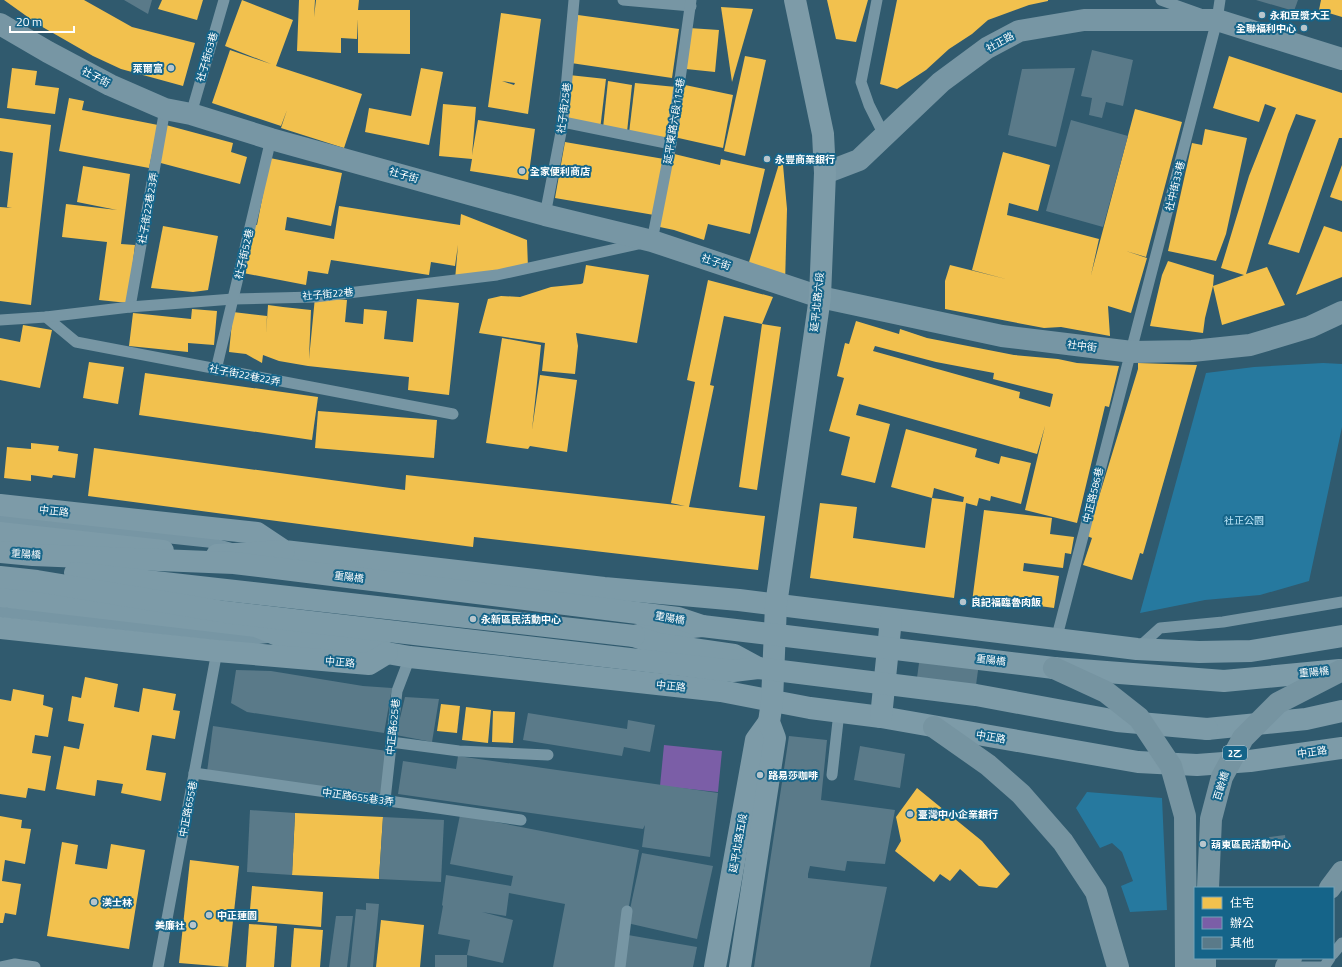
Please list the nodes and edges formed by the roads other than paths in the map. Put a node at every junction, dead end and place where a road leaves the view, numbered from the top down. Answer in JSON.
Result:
{"nodes":[{"id":1,"x":224,"y":0,"type":"edge"},
{"id":2,"x":574,"y":0,"type":"edge"},
{"id":3,"x":623,"y":0,"type":"edge"},
{"id":4,"x":795,"y":0,"type":"edge"},
{"id":5,"x":877,"y":0,"type":"edge"},
{"id":6,"x":1161,"y":0,"type":"edge"},
{"id":7,"x":691,"y":3,"type":"edge"},
{"id":8,"x":1218,"y":10,"type":"edge"},
{"id":9,"x":0,"y":24,"type":"edge"},
{"id":10,"x":1342,"y":59,"type":"edge"},
{"id":11,"x":165,"y":108,"type":"junction"},
{"id":12,"x":190,"y":114,"type":"junction"},
{"id":13,"x":564,"y":122,"type":"junction"},
{"id":14,"x":884,"y":135,"type":"junction"},
{"id":15,"x":271,"y":139,"type":"junction"},
{"id":16,"x":671,"y":144,"type":"junction"},
{"id":17,"x":825,"y":173,"type":"junction"},
{"id":18,"x":545,"y":215,"type":"junction"},
{"id":19,"x":652,"y":241,"type":"junction"},
{"id":20,"x":820,"y":297,"type":"junction"},
{"id":21,"x":233,"y":298,"type":"junction"},
{"id":22,"x":130,"y":307,"type":"junction"},
{"id":23,"x":1342,"y":312,"type":"edge"},
{"id":24,"x":46,"y":317,"type":"junction"},
{"id":25,"x":0,"y":320,"type":"edge"},
{"id":26,"x":1132,"y":352,"type":"junction"},
{"id":27,"x":216,"y":370,"type":"junction"},
{"id":28,"x":453,"y":414,"type":"dead end"},
{"id":29,"x":0,"y":505,"type":"edge"},
{"id":30,"x":0,"y":520,"type":"edge"},
{"id":31,"x":0,"y":534,"type":"edge"},
{"id":32,"x":284,"y":551,"type":"junction"},
{"id":33,"x":0,"y":552,"type":"edge"},
{"id":34,"x":252,"y":553,"type":"junction"},
{"id":35,"x":0,"y":565,"type":"edge"},
{"id":36,"x":0,"y":577,"type":"edge"},
{"id":37,"x":604,"y":588,"type":"junction"},
{"id":38,"x":0,"y":596,"type":"edge"},
{"id":39,"x":1342,"y":602,"type":"edge"},
{"id":40,"x":776,"y":605,"type":"junction"},
{"id":41,"x":0,"y":612,"type":"edge"},
{"id":42,"x":891,"y":619,"type":"junction"},
{"id":43,"x":702,"y":626,"type":"junction"},
{"id":44,"x":0,"y":628,"type":"edge"},
{"id":45,"x":280,"y":636,"type":"junction"},
{"id":46,"x":634,"y":636,"type":"junction"},
{"id":47,"x":1342,"y":636,"type":"edge"},
{"id":48,"x":1056,"y":640,"type":"junction"},
{"id":49,"x":1137,"y":649,"type":"junction"},
{"id":50,"x":217,"y":651,"type":"junction"},
{"id":51,"x":387,"y":653,"type":"junction"},
{"id":52,"x":410,"y":657,"type":"junction"},
{"id":53,"x":758,"y":668,"type":"junction"},
{"id":54,"x":1054,"y":668,"type":"junction"},
{"id":55,"x":1341,"y":670,"type":"edge"},
{"id":56,"x":593,"y":678,"type":"junction"},
{"id":57,"x":1342,"y":711,"type":"edge"},
{"id":58,"x":771,"y":712,"type":"junction"},
{"id":59,"x":839,"y":712,"type":"junction"},
{"id":60,"x":881,"y":717,"type":"junction"},
{"id":61,"x":934,"y":727,"type":"junction"},
{"id":62,"x":391,"y":742,"type":"junction"},
{"id":63,"x":1342,"y":748,"type":"edge"},
{"id":64,"x":548,"y":755,"type":"dead end"},
{"id":65,"x":194,"y":773,"type":"junction"},
{"id":66,"x":832,"y":775,"type":"dead end"},
{"id":67,"x":385,"y":800,"type":"junction"},
{"id":68,"x":521,"y":820,"type":"dead end"},
{"id":69,"x":1342,"y":872,"type":"edge"},
{"id":70,"x":1208,"y":887,"type":"edge"},
{"id":71,"x":1331,"y":887,"type":"edge"},
{"id":72,"x":627,"y":911,"type":"dead end"},
{"id":73,"x":1342,"y":943,"type":"edge"},
{"id":74,"x":1334,"y":953,"type":"edge"},
{"id":75,"x":0,"y":967,"type":"edge"},
{"id":76,"x":35,"y":967,"type":"edge"},
{"id":77,"x":158,"y":967,"type":"edge"},
{"id":78,"x":620,"y":967,"type":"edge"},
{"id":79,"x":715,"y":967,"type":"edge"},
{"id":80,"x":740,"y":967,"type":"edge"},
{"id":81,"x":1118,"y":967,"type":"edge"},
{"id":82,"x":1186,"y":967,"type":"edge"},
{"id":83,"x":1286,"y":967,"type":"edge"},
{"id":84,"x":1324,"y":967,"type":"edge"}],
"edges":[{"from":1,"to":12,"type":"lane","name":"社子街63巷"},
{"from":2,"to":13,"type":"lane","name":"社子街25巷"},
{"from":3,"to":7,"type":"lane"},
{"from":4,"to":17,"type":"main road","name":"延平北路六段"},
{"from":5,"to":14,"type":"lane"},
{"from":6,"to":8,"type":"lane","name":"社正路"},
{"from":7,"to":16,"type":"lane","name":"延平東路六段115巷"},
{"from":8,"to":10,"type":"street","name":"社正路"},
{"from":8,"to":14,"type":"street","name":"社正路"},
{"from":8,"to":26,"type":"lane","name":"社中街33巷"},
{"from":9,"to":11,"type":"street","name":"社子街"},
{"from":11,"to":12,"type":"street","name":"社子街"},
{"from":11,"to":22,"type":"lane","name":"社子街22巷23弄"},
{"from":12,"to":15,"type":"street","name":"社子街"},
{"from":13,"to":16,"type":"lane"},
{"from":13,"to":18,"type":"lane","name":"社子街25巷"},
{"from":14,"to":17,"type":"street","name":"社正路"},
{"from":15,"to":18,"type":"street","name":"社子街"},
{"from":15,"to":21,"type":"lane","name":"社子街52巷"},
{"from":16,"to":19,"type":"lane","name":"延平東路六段115巷"},
{"from":17,"to":20,"type":"main road","name":"延平北路六段"},
{"from":18,"to":19,"type":"street","name":"社子街"},
{"from":19,"to":20,"type":"street","name":"社子街"},
{"from":19,"to":21,"type":"lane","name":"社子街22巷"},
{"from":20,"to":26,"type":"street","name":"社中街"},
{"from":20,"to":40,"type":"main road","name":"延平北路六段"},
{"from":21,"to":22,"type":"lane","name":"社子街22巷"},
{"from":21,"to":27,"type":"lane","name":"社子街52巷"},
{"from":22,"to":24,"type":"lane","name":"社子街22巷"},
{"from":23,"to":26,"type":"street","name":"社中街"},
{"from":24,"to":25,"type":"lane","name":"社子街22巷"},
{"from":24,"to":27,"type":"lane","name":"社子街22巷22弄"},
{"from":26,"to":48,"type":"lane","name":"中正路586巷"},
{"from":27,"to":28,"type":"lane","name":"社子街22巷22弄"},
{"from":29,"to":32,"type":"main road","name":"中正路"},
{"from":30,"to":34,"type":"lane"},
{"from":31,"to":34,"type":"main road"},
{"from":32,"to":34,"type":"main road"},
{"from":32,"to":37,"type":"main road","name":"中正路"},
{"from":33,"to":43,"type":"main road","name":"重陽橋","bridge":true},
{"from":35,"to":46,"type":"main road","bridge":true},
{"from":36,"to":53,"type":"main road","bridge":true},
{"from":37,"to":40,"type":"main road","name":"中正路"},
{"from":37,"to":56,"type":"main road"},
{"from":38,"to":45,"type":"main road"},
{"from":39,"to":49,"type":"lane"},
{"from":40,"to":42,"type":"main road","name":"中正路"},
{"from":40,"to":58,"type":"main road","name":"延平北路五段"},
{"from":41,"to":45,"type":"lane"},
{"from":42,"to":48,"type":"main road","name":"中正路"},
{"from":42,"to":60,"type":"main road"},
{"from":43,"to":46,"type":"main road","bridge":true},
{"from":43,"to":54,"type":"main road","name":"重陽橋","bridge":true},
{"from":44,"to":50,"type":"main road","name":"中正路"},
{"from":45,"to":51,"type":"main road"},
{"from":46,"to":53,"type":"main road"},
{"from":47,"to":49,"type":"main road","name":"中正路"},
{"from":48,"to":49,"type":"main road","name":"中正路"},
{"from":50,"to":51,"type":"main road","name":"中正路"},
{"from":50,"to":65,"type":"lane","name":"中正路655巷"},
{"from":51,"to":52,"type":"main road","name":"中正路"},
{"from":52,"to":56,"type":"main road","name":"中正路"},
{"from":52,"to":62,"type":"lane","name":"中正路625巷"},
{"from":53,"to":57,"type":"main road","bridge":true},
{"from":54,"to":55,"type":"main road","name":"重陽橋","bridge":true},
{"from":54,"to":82,"type":"main road","bridge":true},
{"from":55,"to":70,"type":"main road","name":"百齡橋","number":"2乙","bridge":true},
{"from":56,"to":58,"type":"main road","name":"中正路"},
{"from":58,"to":59,"type":"main road","name":"中正路"},
{"from":58,"to":79,"type":"main road","name":"延平北路五段"},
{"from":58,"to":80,"type":"main road","name":"延平北路五段"},
{"from":59,"to":60,"type":"main road","name":"中正路"},
{"from":59,"to":66,"type":"lane"},
{"from":60,"to":61,"type":"main road","name":"中正路"},
{"from":61,"to":63,"type":"main road","name":"中正路"},
{"from":61,"to":81,"type":"main road"},
{"from":62,"to":64,"type":"lane"},
{"from":62,"to":67,"type":"lane","name":"中正路625巷"},
{"from":65,"to":67,"type":"lane","name":"中正路655巷3弄"},
{"from":65,"to":77,"type":"lane","name":"中正路655巷"},
{"from":67,"to":68,"type":"lane","name":"中正路655巷3弄"},
{"from":69,"to":71,"type":"main road"},
{"from":72,"to":78,"type":"lane"},
{"from":73,"to":74,"type":"lane"},
{"from":75,"to":76,"type":"lane"},
{"from":83,"to":84,"type":"lane"}]}
